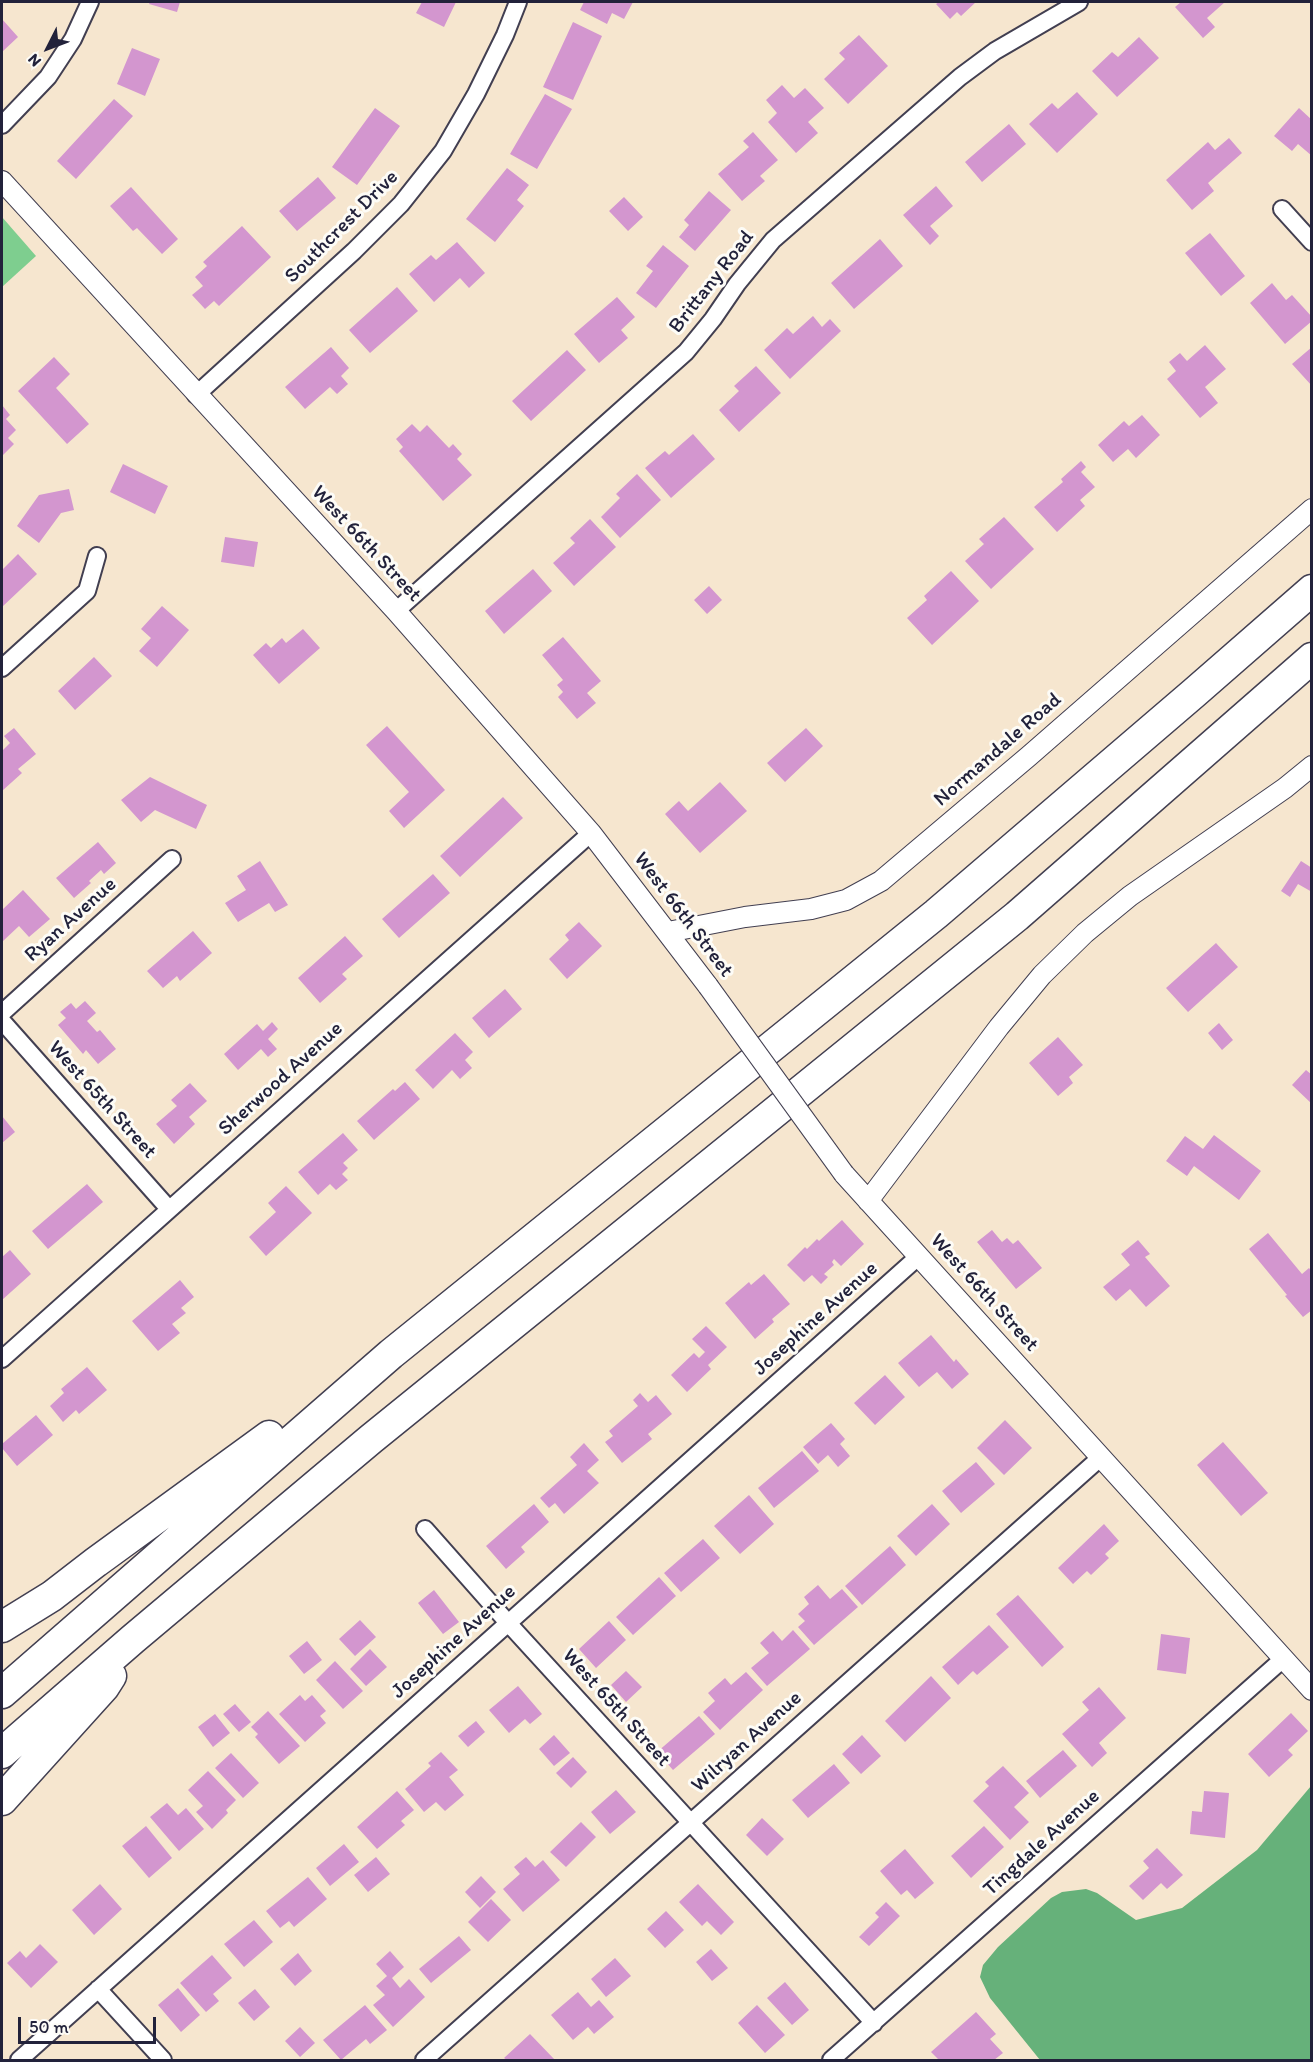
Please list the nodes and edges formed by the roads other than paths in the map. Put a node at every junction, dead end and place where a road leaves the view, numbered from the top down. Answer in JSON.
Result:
{"nodes":[{"id":1,"x":90,"y":2,"type":"edge"},
{"id":2,"x":518,"y":2,"type":"edge"},
{"id":3,"x":1079,"y":2,"type":"edge"},
{"id":4,"x":2,"y":125,"type":"edge"},
{"id":5,"x":2,"y":181,"type":"edge"},
{"id":6,"x":1281,"y":209,"type":"dead end"},
{"id":7,"x":1311,"y":242,"type":"edge"},
{"id":8,"x":196,"y":395,"type":"junction"},
{"id":9,"x":1311,"y":509,"type":"edge"},
{"id":10,"x":97,"y":556,"type":"dead end"},
{"id":11,"x":1311,"y":590,"type":"edge"},
{"id":12,"x":396,"y":611,"type":"junction"},
{"id":13,"x":1311,"y":658,"type":"edge"},
{"id":14,"x":2,"y":668,"type":"edge"},
{"id":15,"x":1311,"y":766,"type":"edge"},
{"id":16,"x":591,"y":833,"type":"junction"},
{"id":17,"x":171,"y":859,"type":"dead end"},
{"id":18,"x":668,"y":932,"type":"junction"},
{"id":19,"x":2,"y":1014,"type":"edge"},
{"id":20,"x":2,"y":1022,"type":"edge"},
{"id":21,"x":868,"y":1201,"type":"junction"},
{"id":22,"x":169,"y":1209,"type":"junction"},
{"id":23,"x":918,"y":1257,"type":"junction"},
{"id":24,"x":391,"y":1354,"type":"junction"},
{"id":25,"x":2,"y":1359,"type":"edge"},
{"id":26,"x":1100,"y":1458,"type":"junction"},
{"id":27,"x":425,"y":1529,"type":"dead end"},
{"id":28,"x":509,"y":1624,"type":"junction"},
{"id":29,"x":2,"y":1627,"type":"edge"},
{"id":30,"x":133,"y":1639,"type":"junction"},
{"id":31,"x":1283,"y":1659,"type":"junction"},
{"id":32,"x":1311,"y":1690,"type":"edge"},
{"id":33,"x":2,"y":1693,"type":"edge"},
{"id":34,"x":2,"y":1753,"type":"edge"},
{"id":35,"x":2,"y":1800,"type":"edge"},
{"id":36,"x":691,"y":1823,"type":"junction"},
{"id":37,"x":98,"y":1989,"type":"junction"},
{"id":38,"x":873,"y":2023,"type":"junction"},
{"id":39,"x":19,"y":2061,"type":"edge"},
{"id":40,"x":163,"y":2061,"type":"edge"},
{"id":41,"x":424,"y":2061,"type":"edge"},
{"id":42,"x":831,"y":2061,"type":"edge"}],
"edges":[{"from":1,"to":4,"type":"street"},
{"from":2,"to":8,"type":"street","name":"Southcrest Drive"},
{"from":3,"to":12,"type":"street","name":"Brittany Road"},
{"from":5,"to":8,"type":"street","name":"West 66th Street"},
{"from":6,"to":7,"type":"street"},
{"from":8,"to":12,"type":"street","name":"West 66th Street"},
{"from":9,"to":18,"type":"street","name":"Normandale Road"},
{"from":10,"to":14,"type":"street"},
{"from":11,"to":24,"type":"highway"},
{"from":12,"to":16,"type":"street","name":"West 66th Street"},
{"from":13,"to":30,"type":"highway"},
{"from":15,"to":21,"type":"street"},
{"from":16,"to":18,"type":"street","name":"West 66th Street"},
{"from":16,"to":22,"type":"street","name":"Sherwood Avenue"},
{"from":17,"to":19,"type":"street","name":"Ryan Avenue"},
{"from":18,"to":21,"type":"street","name":"West 66th Street","bridge":true},
{"from":20,"to":22,"type":"street","name":"West 65th Street"},
{"from":21,"to":23,"type":"street","name":"West 66th Street"},
{"from":22,"to":25,"type":"street","name":"Sherwood Avenue"},
{"from":23,"to":26,"type":"street","name":"West 66th Street"},
{"from":23,"to":28,"type":"street","name":"Josephine Avenue"},
{"from":24,"to":29,"type":"highway"},
{"from":24,"to":33,"type":"highway"},
{"from":26,"to":31,"type":"street","name":"West 66th Street"},
{"from":26,"to":36,"type":"street","name":"Wilryan Avenue"},
{"from":27,"to":28,"type":"street","name":"West 65th Street"},
{"from":28,"to":36,"type":"street","name":"West 65th Street"},
{"from":28,"to":37,"type":"street","name":"Josephine Avenue"},
{"from":30,"to":34,"type":"highway"},
{"from":30,"to":35,"type":"highway"},
{"from":31,"to":32,"type":"street","name":"West 66th Street"},
{"from":31,"to":38,"type":"street","name":"Tingdale Avenue"},
{"from":36,"to":38,"type":"street","name":"West 65th Street"},
{"from":36,"to":41,"type":"street","name":"Wilryan Avenue"},
{"from":37,"to":39,"type":"street","name":"Josephine Avenue"},
{"from":37,"to":40,"type":"street"},
{"from":38,"to":42,"type":"street","name":"Tingdale Avenue"}]}
